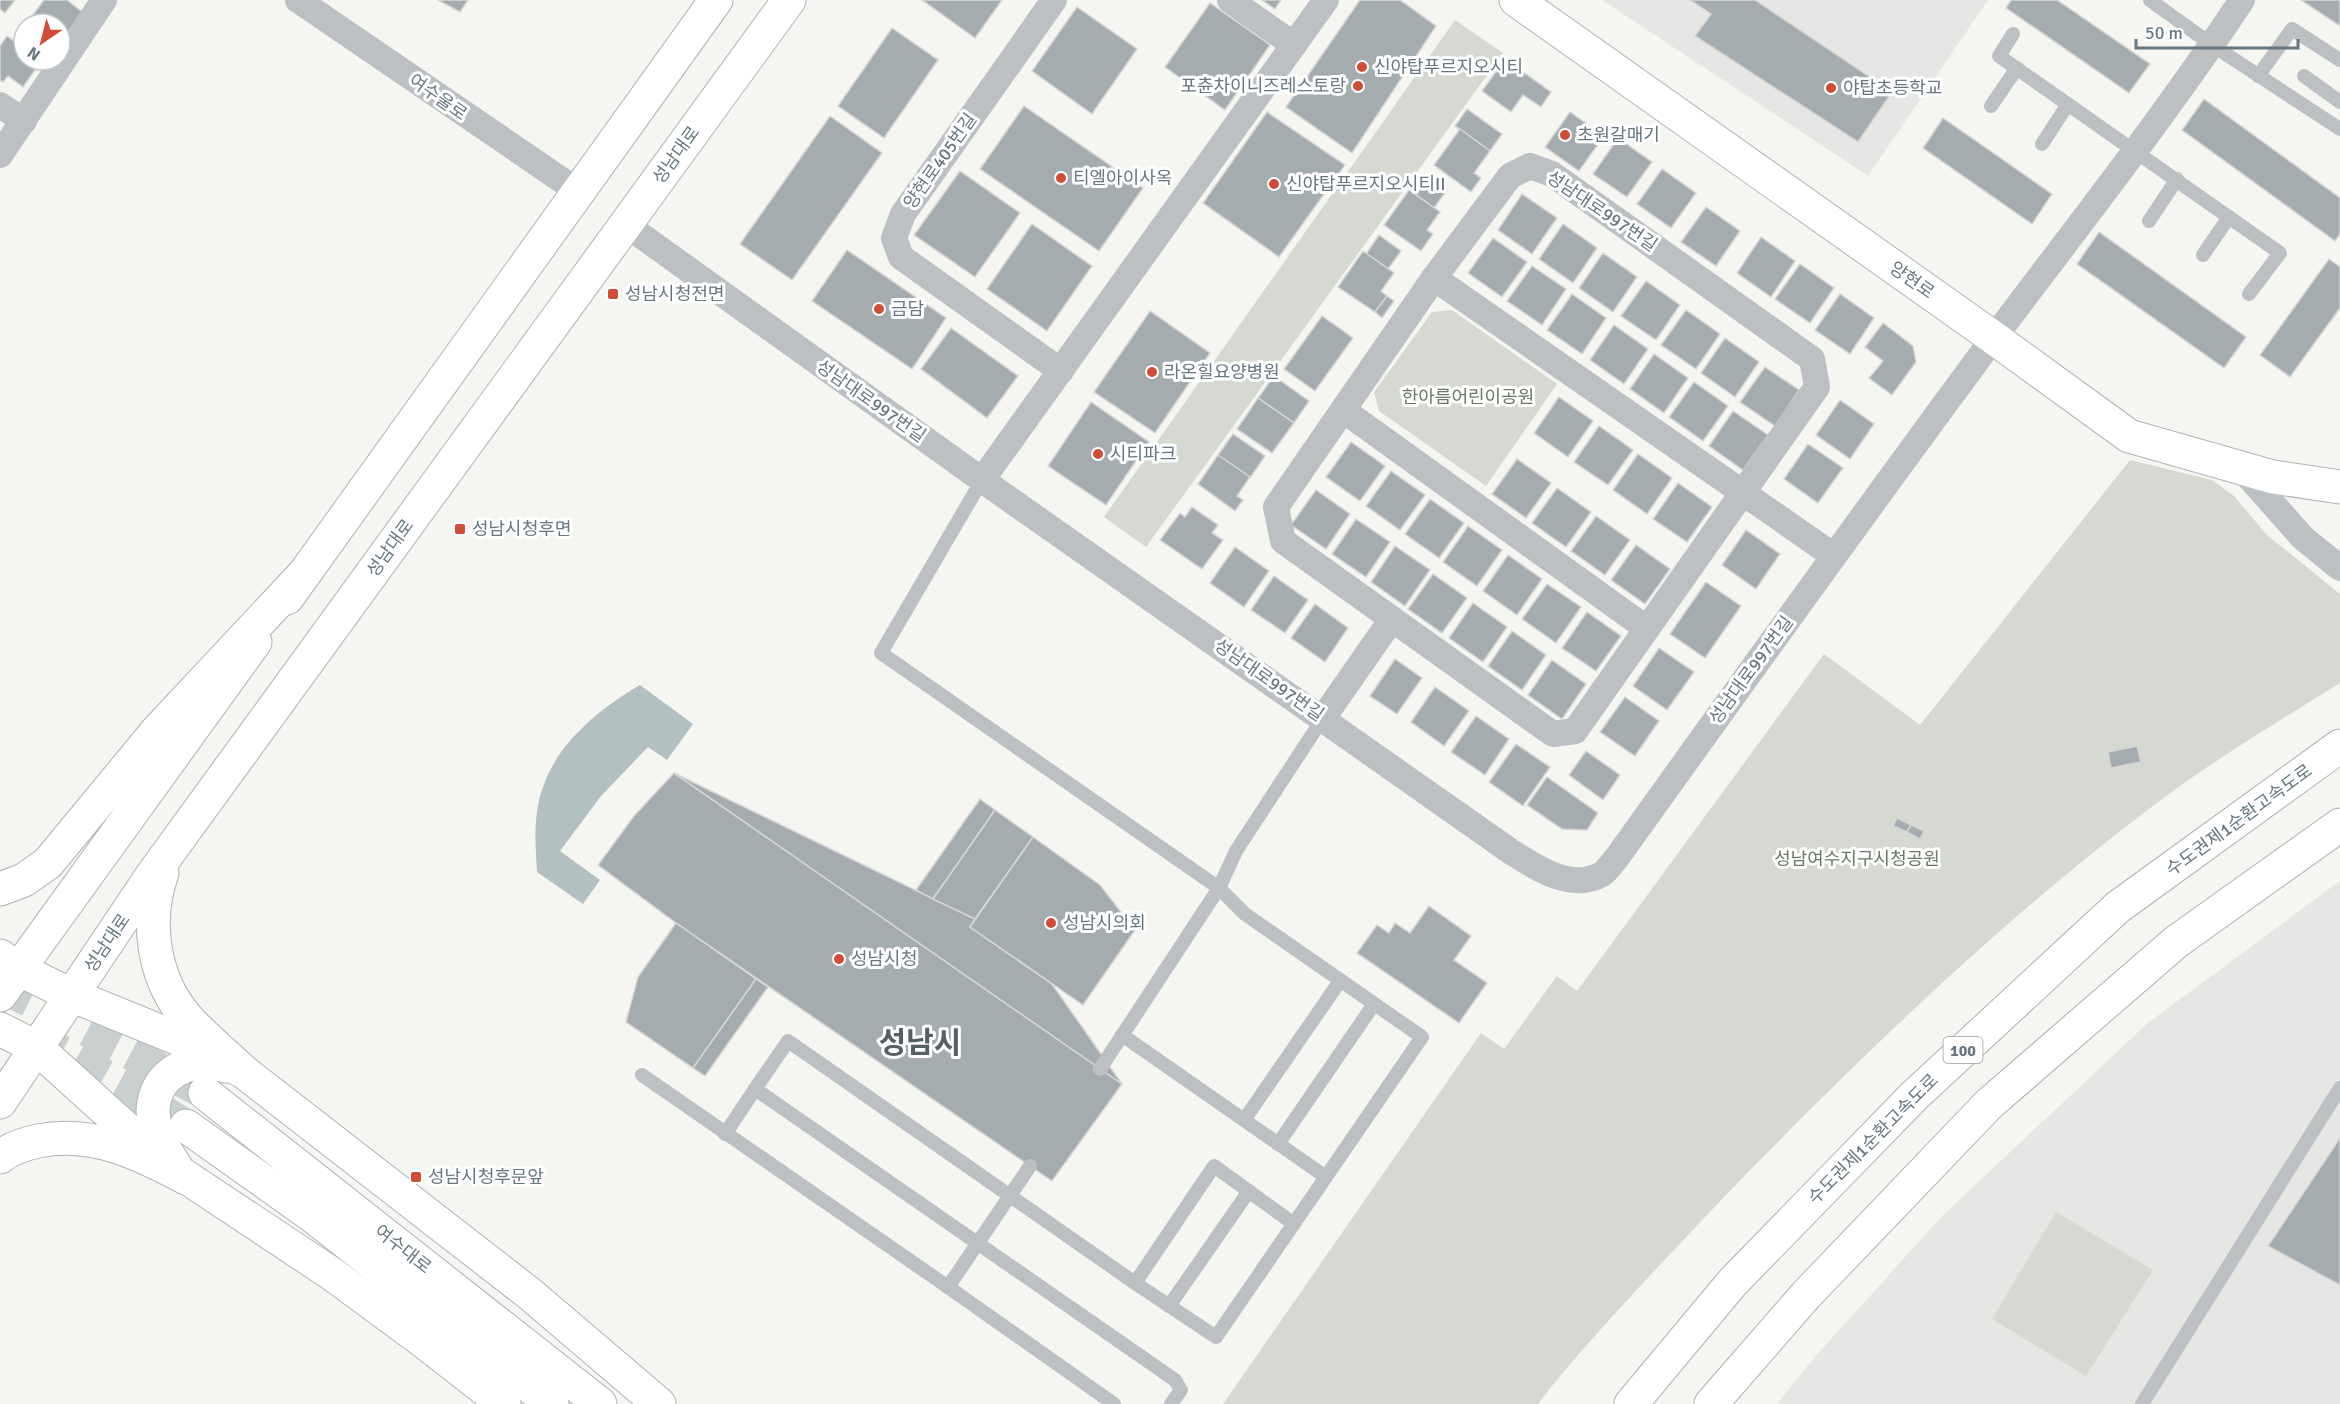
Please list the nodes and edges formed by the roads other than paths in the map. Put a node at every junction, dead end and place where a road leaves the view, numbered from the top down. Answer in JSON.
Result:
{"nodes":[{"id":1,"x":298,"y":0,"type":"edge"},
{"id":2,"x":716,"y":0,"type":"edge"},
{"id":3,"x":789,"y":0,"type":"edge"},
{"id":4,"x":1054,"y":0,"type":"edge"},
{"id":5,"x":1230,"y":0,"type":"edge"},
{"id":6,"x":1326,"y":0,"type":"edge"},
{"id":7,"x":1516,"y":0,"type":"edge"},
{"id":8,"x":2242,"y":0,"type":"edge"},
{"id":9,"x":102,"y":1,"type":"edge"},
{"id":10,"x":2157,"y":2,"type":"edge"},
{"id":11,"x":2013,"y":34,"type":"dead end"},
{"id":12,"x":1294,"y":45,"type":"junction"},
{"id":13,"x":2212,"y":45,"type":"junction"},
{"id":14,"x":2340,"y":60,"type":"edge"},
{"id":15,"x":2017,"y":68,"type":"junction"},
{"id":16,"x":2258,"y":76,"type":"junction"},
{"id":17,"x":2304,"y":76,"type":"dead end"},
{"id":18,"x":2340,"y":102,"type":"edge"},
{"id":19,"x":2068,"y":104,"type":"junction"},
{"id":20,"x":0,"y":105,"type":"edge"},
{"id":21,"x":1991,"y":106,"type":"dead end"},
{"id":22,"x":24,"y":121,"type":"junction"},
{"id":23,"x":2340,"y":129,"type":"edge"},
{"id":24,"x":2042,"y":144,"type":"dead end"},
{"id":25,"x":2136,"y":151,"type":"junction"},
{"id":26,"x":0,"y":155,"type":"edge"},
{"id":27,"x":2177,"y":179,"type":"junction"},
{"id":28,"x":579,"y":192,"type":"junction"},
{"id":29,"x":2229,"y":217,"type":"junction"},
{"id":30,"x":2149,"y":221,"type":"dead end"},
{"id":31,"x":625,"y":224,"type":"junction"},
{"id":32,"x":2203,"y":255,"type":"dead end"},
{"id":33,"x":1434,"y":278,"type":"junction"},
{"id":34,"x":2249,"y":294,"type":"dead end"},
{"id":35,"x":1994,"y":338,"type":"junction"},
{"id":36,"x":1061,"y":371,"type":"junction"},
{"id":37,"x":1343,"y":410,"type":"junction"},
{"id":38,"x":2241,"y":468,"type":"junction"},
{"id":39,"x":982,"y":480,"type":"junction"},
{"id":40,"x":2340,"y":487,"type":"edge"},
{"id":41,"x":1743,"y":492,"type":"junction"},
{"id":42,"x":1834,"y":556,"type":"junction"},
{"id":43,"x":2340,"y":568,"type":"edge"},
{"id":44,"x":304,"y":574,"type":"junction"},
{"id":45,"x":1392,"y":618,"type":"junction"},
{"id":46,"x":1646,"y":628,"type":"junction"},
{"id":47,"x":1323,"y":718,"type":"junction"},
{"id":48,"x":2340,"y":746,"type":"edge"},
{"id":49,"x":2340,"y":825,"type":"edge"},
{"id":50,"x":174,"y":846,"type":"junction"},
{"id":51,"x":1219,"y":888,"type":"junction"},
{"id":52,"x":0,"y":889,"type":"edge"},
{"id":53,"x":6,"y":973,"type":"edge"},
{"id":54,"x":1340,"y":981,"type":"junction"},
{"id":55,"x":71,"y":996,"type":"junction"},
{"id":56,"x":1374,"y":1004,"type":"junction"},
{"id":57,"x":0,"y":1029,"type":"edge"},
{"id":58,"x":1122,"y":1035,"type":"junction"},
{"id":59,"x":36,"y":1048,"type":"junction"},
{"id":60,"x":1100,"y":1069,"type":"dead end"},
{"id":61,"x":244,"y":1071,"type":"junction"},
{"id":62,"x":642,"y":1075,"type":"dead end"},
{"id":63,"x":2340,"y":1088,"type":"edge"},
{"id":64,"x":754,"y":1089,"type":"junction"},
{"id":65,"x":205,"y":1093,"type":"tunnel mouth"},
{"id":66,"x":0,"y":1102,"type":"edge"},
{"id":67,"x":1244,"y":1120,"type":"junction"},
{"id":68,"x":186,"y":1126,"type":"tunnel mouth"},
{"id":69,"x":725,"y":1134,"type":"junction"},
{"id":70,"x":1278,"y":1144,"type":"junction"},
{"id":71,"x":0,"y":1157,"type":"edge"},
{"id":72,"x":1030,"y":1166,"type":"dead end"},
{"id":73,"x":1326,"y":1177,"type":"junction"},
{"id":74,"x":186,"y":1178,"type":"junction"},
{"id":75,"x":1249,"y":1191,"type":"junction"},
{"id":76,"x":1010,"y":1196,"type":"junction"},
{"id":77,"x":1294,"y":1224,"type":"junction"},
{"id":78,"x":978,"y":1243,"type":"junction"},
{"id":79,"x":1135,"y":1283,"type":"junction"},
{"id":80,"x":948,"y":1287,"type":"junction"},
{"id":81,"x":1169,"y":1306,"type":"junction"},
{"id":82,"x":504,"y":1404,"type":"edge"},
{"id":83,"x":552,"y":1404,"type":"edge"},
{"id":84,"x":600,"y":1404,"type":"edge"},
{"id":85,"x":659,"y":1404,"type":"edge"},
{"id":86,"x":1114,"y":1404,"type":"edge"},
{"id":87,"x":1171,"y":1404,"type":"edge"},
{"id":88,"x":1631,"y":1404,"type":"edge"},
{"id":89,"x":1711,"y":1404,"type":"edge"},
{"id":90,"x":2142,"y":1404,"type":"edge"}],
"edges":[{"from":1,"to":28,"type":"street","name":"여수울로"},
{"from":2,"to":28,"type":"main road"},
{"from":3,"to":31,"type":"main road","name":"성남대로"},
{"from":4,"to":36,"type":"street","name":"양현로405번길"},
{"from":5,"to":12,"type":"street"},
{"from":6,"to":12,"type":"street"},
{"from":7,"to":35,"type":"main road","name":"양현로"},
{"from":8,"to":13,"type":"street","name":"성남대로997번길"},
{"from":9,"to":22,"type":"street"},
{"from":10,"to":13,"type":"lane"},
{"from":11,"to":15,"type":"lane"},
{"from":12,"to":36,"type":"street"},
{"from":13,"to":16,"type":"lane"},
{"from":13,"to":25,"type":"street","name":"성남대로997번길"},
{"from":14,"to":16,"type":"lane"},
{"from":15,"to":19,"type":"lane"},
{"from":15,"to":21,"type":"lane"},
{"from":16,"to":23,"type":"lane"},
{"from":17,"to":18,"type":"lane"},
{"from":19,"to":24,"type":"lane"},
{"from":19,"to":25,"type":"lane"},
{"from":20,"to":22,"type":"street"},
{"from":22,"to":26,"type":"street"},
{"from":25,"to":27,"type":"lane"},
{"from":25,"to":35,"type":"street","name":"성남대로997번길"},
{"from":27,"to":29,"type":"lane"},
{"from":27,"to":30,"type":"lane"},
{"from":28,"to":44,"type":"main road"},
{"from":29,"to":32,"type":"lane"},
{"from":29,"to":34,"type":"lane"},
{"from":31,"to":39,"type":"street","name":"성남대로997번길"},
{"from":31,"to":50,"type":"main road","name":"성남대로"},
{"from":33,"to":37,"type":"street","name":"성남대로997번길"},
{"from":33,"to":41,"type":"street"},
{"from":33,"to":41,"type":"street","name":"성남대로997번길"},
{"from":35,"to":38,"type":"main road","name":"양현로"},
{"from":35,"to":42,"type":"street","name":"성남대로997번길"},
{"from":36,"to":39,"type":"street"},
{"from":37,"to":45,"type":"street","name":"성남대로997번길"},
{"from":37,"to":46,"type":"street"},
{"from":38,"to":40,"type":"main road","name":"양현로"},
{"from":38,"to":43,"type":"street"},
{"from":39,"to":47,"type":"street","name":"성남대로997번길"},
{"from":39,"to":51,"type":"lane"},
{"from":41,"to":42,"type":"street"},
{"from":41,"to":46,"type":"street","name":"성남대로997번길"},
{"from":42,"to":47,"type":"street","name":"성남대로997번길"},
{"from":44,"to":52,"type":"main road"},
{"from":44,"to":53,"type":"main road"},
{"from":45,"to":46,"type":"street","name":"성남대로997번길"},
{"from":45,"to":47,"type":"street"},
{"from":47,"to":51,"type":"lane"},
{"from":48,"to":88,"type":"main road","name":"수도권제1순환고속도로","number":"100"},
{"from":49,"to":89,"type":"main road"},
{"from":50,"to":55,"type":"main road","name":"성남대로"},
{"from":50,"to":61,"type":"main road"},
{"from":51,"to":54,"type":"lane"},
{"from":51,"to":58,"type":"lane"},
{"from":53,"to":55,"type":"main road"},
{"from":54,"to":56,"type":"lane"},
{"from":54,"to":67,"type":"lane"},
{"from":55,"to":59,"type":"main road","name":"성남대로"},
{"from":55,"to":61,"type":"main road"},
{"from":56,"to":70,"type":"lane"},
{"from":56,"to":73,"type":"lane"},
{"from":57,"to":59,"type":"main road"},
{"from":58,"to":60,"type":"lane"},
{"from":58,"to":67,"type":"lane"},
{"from":59,"to":66,"type":"main road","name":"성남대로"},
{"from":59,"to":74,"type":"main road"},
{"from":61,"to":74,"type":"main road"},
{"from":61,"to":85,"type":"main road"},
{"from":62,"to":69,"type":"lane"},
{"from":63,"to":90,"type":"lane"},
{"from":64,"to":69,"type":"lane"},
{"from":64,"to":76,"type":"lane"},
{"from":64,"to":78,"type":"lane"},
{"from":65,"to":84,"type":"main road","name":"여수대로"},
{"from":67,"to":70,"type":"lane"},
{"from":68,"to":83,"type":"main road","name":"여수대로"},
{"from":69,"to":80,"type":"lane"},
{"from":70,"to":73,"type":"lane"},
{"from":71,"to":74,"type":"main road"},
{"from":72,"to":76,"type":"lane"},
{"from":73,"to":77,"type":"lane"},
{"from":74,"to":82,"type":"main road"},
{"from":75,"to":77,"type":"lane"},
{"from":75,"to":79,"type":"lane"},
{"from":75,"to":81,"type":"lane"},
{"from":76,"to":78,"type":"lane"},
{"from":76,"to":79,"type":"lane"},
{"from":77,"to":81,"type":"lane"},
{"from":78,"to":80,"type":"lane"},
{"from":78,"to":87,"type":"lane"},
{"from":79,"to":81,"type":"lane"},
{"from":80,"to":86,"type":"lane"}]}
